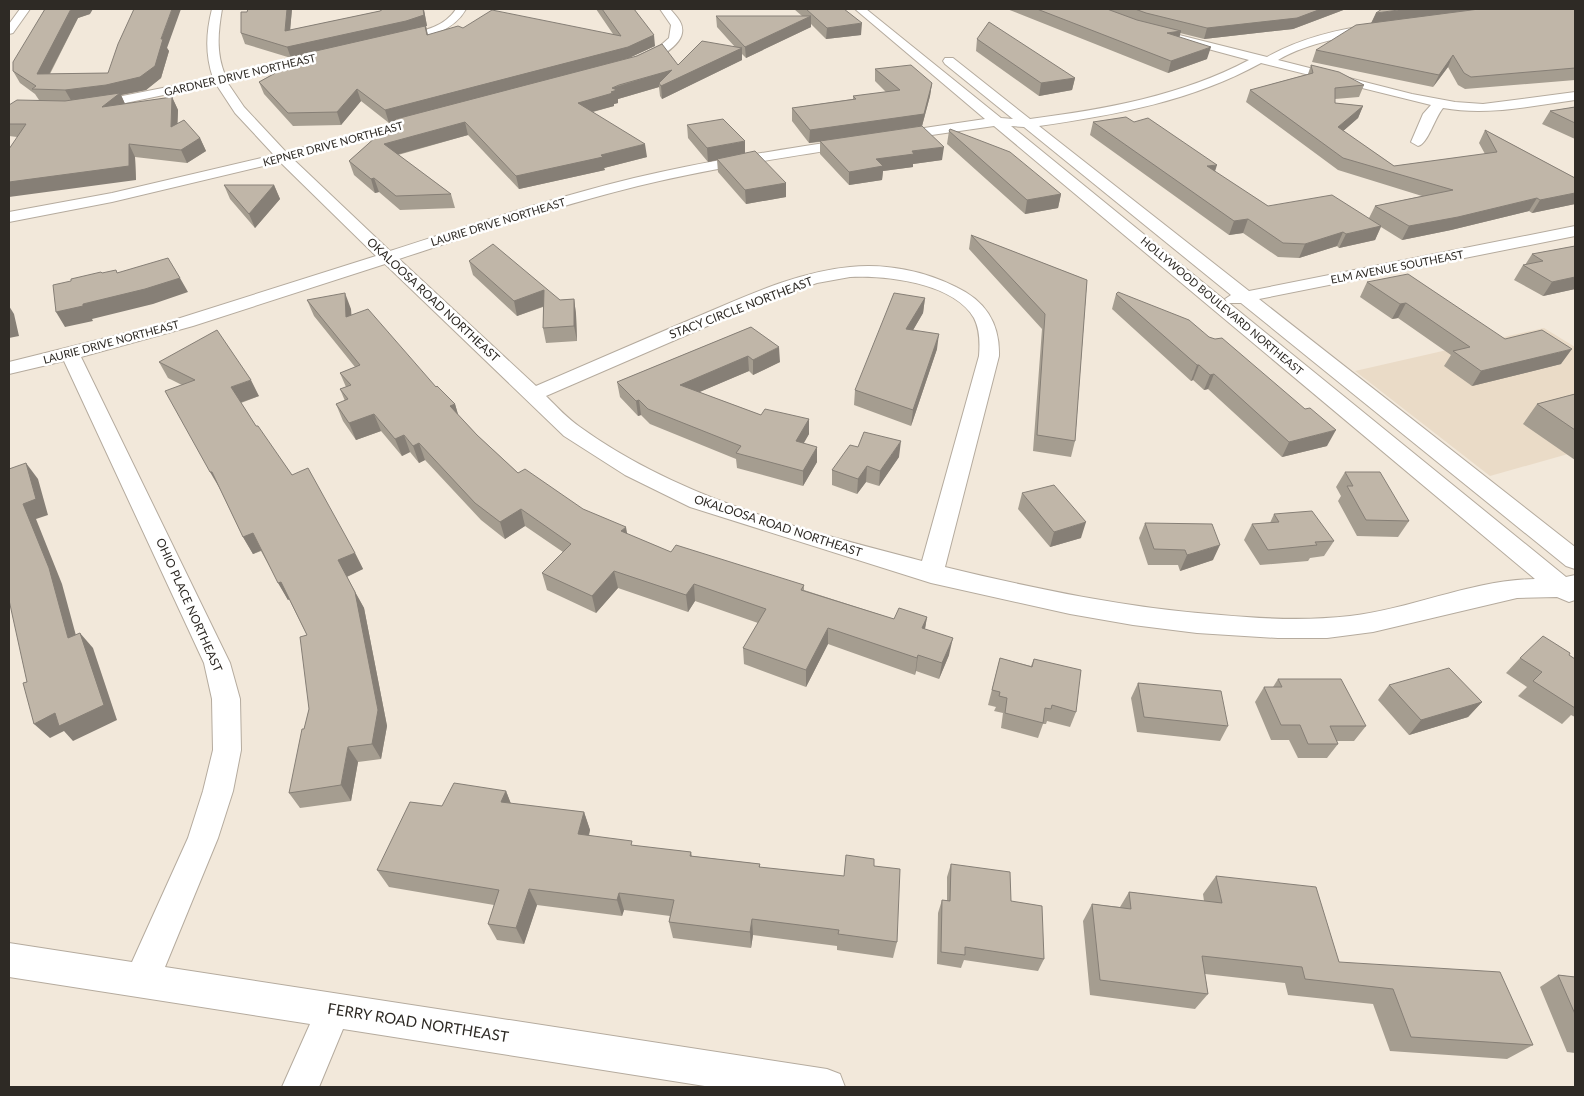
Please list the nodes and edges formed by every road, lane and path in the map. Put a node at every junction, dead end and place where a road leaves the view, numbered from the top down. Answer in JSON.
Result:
{"nodes":[{"id":1,"x":25,"y":9,"type":"edge"},
{"id":2,"x":217,"y":9,"type":"edge"},
{"id":3,"x":461,"y":9,"type":"edge"},
{"id":4,"x":665,"y":9,"type":"edge"},
{"id":5,"x":873,"y":12,"type":"edge"},
{"id":6,"x":1390,"y":25,"type":"edge"},
{"id":7,"x":9,"y":30,"type":"edge"},
{"id":8,"x":1165,"y":35,"type":"edge"},
{"id":9,"x":384,"y":43,"type":"edge"},
{"id":10,"x":336,"y":54,"type":"edge"},
{"id":11,"x":1263,"y":60,"type":"junction"},
{"id":12,"x":620,"y":67,"type":"edge"},
{"id":13,"x":219,"y":80,"type":"junction"},
{"id":14,"x":1575,"y":96,"type":"edge"},
{"id":15,"x":1439,"y":104,"type":"junction"},
{"id":16,"x":79,"y":107,"type":"edge"},
{"id":17,"x":428,"y":118,"type":"edge"},
{"id":18,"x":998,"y":122,"type":"junction"},
{"id":19,"x":1026,"y":123,"type":"junction"},
{"id":20,"x":882,"y":138,"type":"edge"},
{"id":21,"x":862,"y":141,"type":"edge"},
{"id":22,"x":1418,"y":142,"type":"dead end"},
{"id":23,"x":283,"y":157,"type":"junction"},
{"id":24,"x":9,"y":217,"type":"edge"},
{"id":25,"x":1575,"y":231,"type":"edge"},
{"id":26,"x":387,"y":257,"type":"junction"},
{"id":27,"x":1245,"y":297,"type":"junction"},
{"id":28,"x":1218,"y":303,"type":"junction"},
{"id":29,"x":70,"y":354,"type":"junction"},
{"id":30,"x":9,"y":368,"type":"edge"},
{"id":31,"x":533,"y":395,"type":"junction"},
{"id":32,"x":1575,"y":560,"type":"edge"},
{"id":33,"x":931,"y":574,"type":"junction"},
{"id":34,"x":1571,"y":591,"type":"edge"},
{"id":35,"x":9,"y":960,"type":"edge"},
{"id":36,"x":142,"y":980,"type":"junction"},
{"id":37,"x":334,"y":1010,"type":"junction"},
{"id":38,"x":300,"y":1087,"type":"edge"},
{"id":39,"x":827,"y":1087,"type":"edge"}],
"edges":[{"from":1,"to":7,"type":"street"},
{"from":2,"to":13,"type":"street","name":"OKALOOSA ROAD NORTHEAST"},
{"from":3,"to":9,"type":"street"},
{"from":4,"to":12,"type":"street"},
{"from":5,"to":18,"type":"street","name":"HOLLYWOOD BOULEVARD NORTHEAST"},
{"from":5,"to":19,"type":"street","name":"HOLLYWOOD BOULEVARD NORTHEAST"},
{"from":6,"to":11,"type":"street"},
{"from":8,"to":11,"type":"street"},
{"from":10,"to":13,"type":"street","name":"GARDNER DRIVE NORTHEAST"},
{"from":11,"to":15,"type":"street"},
{"from":11,"to":19,"type":"street"},
{"from":13,"to":16,"type":"street","name":"GARDNER DRIVE NORTHEAST"},
{"from":13,"to":23,"type":"street","name":"OKALOOSA ROAD NORTHEAST"},
{"from":14,"to":15,"type":"street"},
{"from":15,"to":22,"type":"street"},
{"from":17,"to":23,"type":"street","name":"KEPNER DRIVE NORTHEAST"},
{"from":18,"to":19,"type":"street"},
{"from":18,"to":20,"type":"street"},
{"from":18,"to":28,"type":"street","name":"HOLLYWOOD BOULEVARD NORTHEAST"},
{"from":19,"to":27,"type":"street","name":"HOLLYWOOD BOULEVARD NORTHEAST"},
{"from":21,"to":26,"type":"street","name":"LAURIE DRIVE NORTHEAST"},
{"from":23,"to":24,"type":"street","name":"KEPNER DRIVE NORTHEAST"},
{"from":23,"to":26,"type":"street","name":"OKALOOSA ROAD NORTHEAST"},
{"from":25,"to":27,"type":"street","name":"ELM AVENUE SOUTHEAST"},
{"from":26,"to":29,"type":"street","name":"LAURIE DRIVE NORTHEAST"},
{"from":26,"to":31,"type":"street","name":"OKALOOSA ROAD NORTHEAST"},
{"from":27,"to":28,"type":"street","name":"ELM AVENUE SOUTHEAST"},
{"from":27,"to":32,"type":"street","name":"HOLLYWOOD BOULEVARD NORTHEAST"},
{"from":28,"to":34,"type":"street","name":"HOLLYWOOD BOULEVARD NORTHEAST"},
{"from":29,"to":30,"type":"street","name":"LAURIE DRIVE NORTHEAST"},
{"from":29,"to":36,"type":"street","name":"OHIO PLACE NORTHEAST"},
{"from":31,"to":33,"type":"street","name":"OKALOOSA ROAD NORTHEAST"},
{"from":31,"to":33,"type":"street","name":"STACY CIRCLE NORTHEAST"},
{"from":33,"to":34,"type":"street","name":"OKALOOSA ROAD NORTHEAST"},
{"from":35,"to":36,"type":"street","name":"FERRY ROAD NORTHEAST"},
{"from":36,"to":37,"type":"street","name":"FERRY ROAD NORTHEAST"},
{"from":37,"to":38,"type":"street"},
{"from":37,"to":39,"type":"street","name":"FERRY ROAD NORTHEAST"}]}
